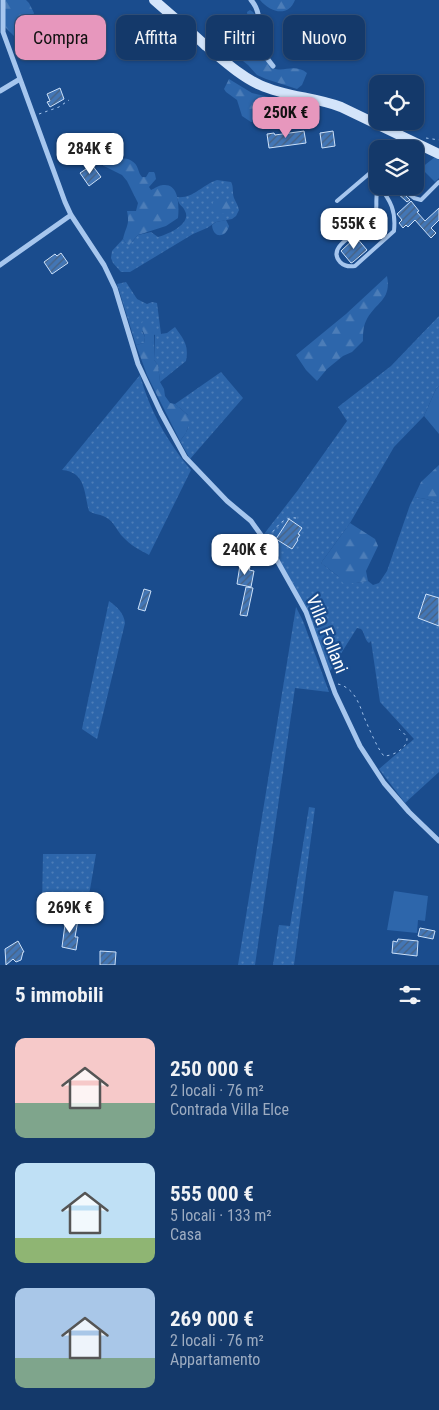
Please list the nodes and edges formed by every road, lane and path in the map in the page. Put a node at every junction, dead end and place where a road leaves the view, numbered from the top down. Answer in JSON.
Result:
{"nodes":[{"id":1,"x":3,"y":0,"type":"edge"},
{"id":2,"x":154,"y":0,"type":"edge"},
{"id":3,"x":251,"y":0,"type":"edge"},
{"id":4,"x":2,"y":32,"type":"edge"},
{"id":5,"x":273,"y":66,"type":"dead end"},
{"id":6,"x":20,"y":79,"type":"junction"},
{"id":7,"x":0,"y":91,"type":"edge"},
{"id":8,"x":69,"y":100,"type":"dead end"},
{"id":9,"x":34,"y":116,"type":"junction"},
{"id":10,"x":409,"y":140,"type":"edge"},
{"id":11,"x":424,"y":147,"type":"edge"},
{"id":12,"x":439,"y":154,"type":"edge"},
{"id":13,"x":369,"y":174,"type":"edge"},
{"id":14,"x":439,"y":182,"type":"edge"},
{"id":15,"x":379,"y":186,"type":"edge"},
{"id":16,"x":410,"y":195,"type":"dead end"},
{"id":17,"x":337,"y":201,"type":"dead end"},
{"id":18,"x":71,"y":216,"type":"junction"},
{"id":19,"x":0,"y":265,"type":"edge"},
{"id":20,"x":300,"y":519,"type":"dead end"},
{"id":21,"x":266,"y":542,"type":"junction"},
{"id":22,"x":332,"y":684,"type":"junction"},
{"id":23,"x":399,"y":729,"type":"dead end"},
{"id":24,"x":439,"y":842,"type":"edge"}],
"edges":[{"from":1,"to":4,"type":"street","name":"Villa Follani"},
{"from":2,"to":10,"type":"main road"},
{"from":3,"to":5,"type":"street"},
{"from":4,"to":6,"type":"street","name":"Villa Follani"},
{"from":6,"to":7,"type":"street"},
{"from":6,"to":9,"type":"street","name":"Villa Follani"},
{"from":8,"to":9,"type":"path"},
{"from":9,"to":18,"type":"street","name":"Villa Follani"},
{"from":11,"to":12,"type":"main road"},
{"from":13,"to":17,"type":"lane"},
{"from":14,"to":16,"type":"lane"},
{"from":15,"to":15,"type":"lane"},
{"from":18,"to":19,"type":"street"},
{"from":18,"to":21,"type":"street","name":"Villa Follani"},
{"from":20,"to":21,"type":"path"},
{"from":21,"to":22,"type":"street","name":"Villa Follani"},
{"from":22,"to":23,"type":"path"},
{"from":22,"to":24,"type":"street","name":"Villa Follani"}]}
